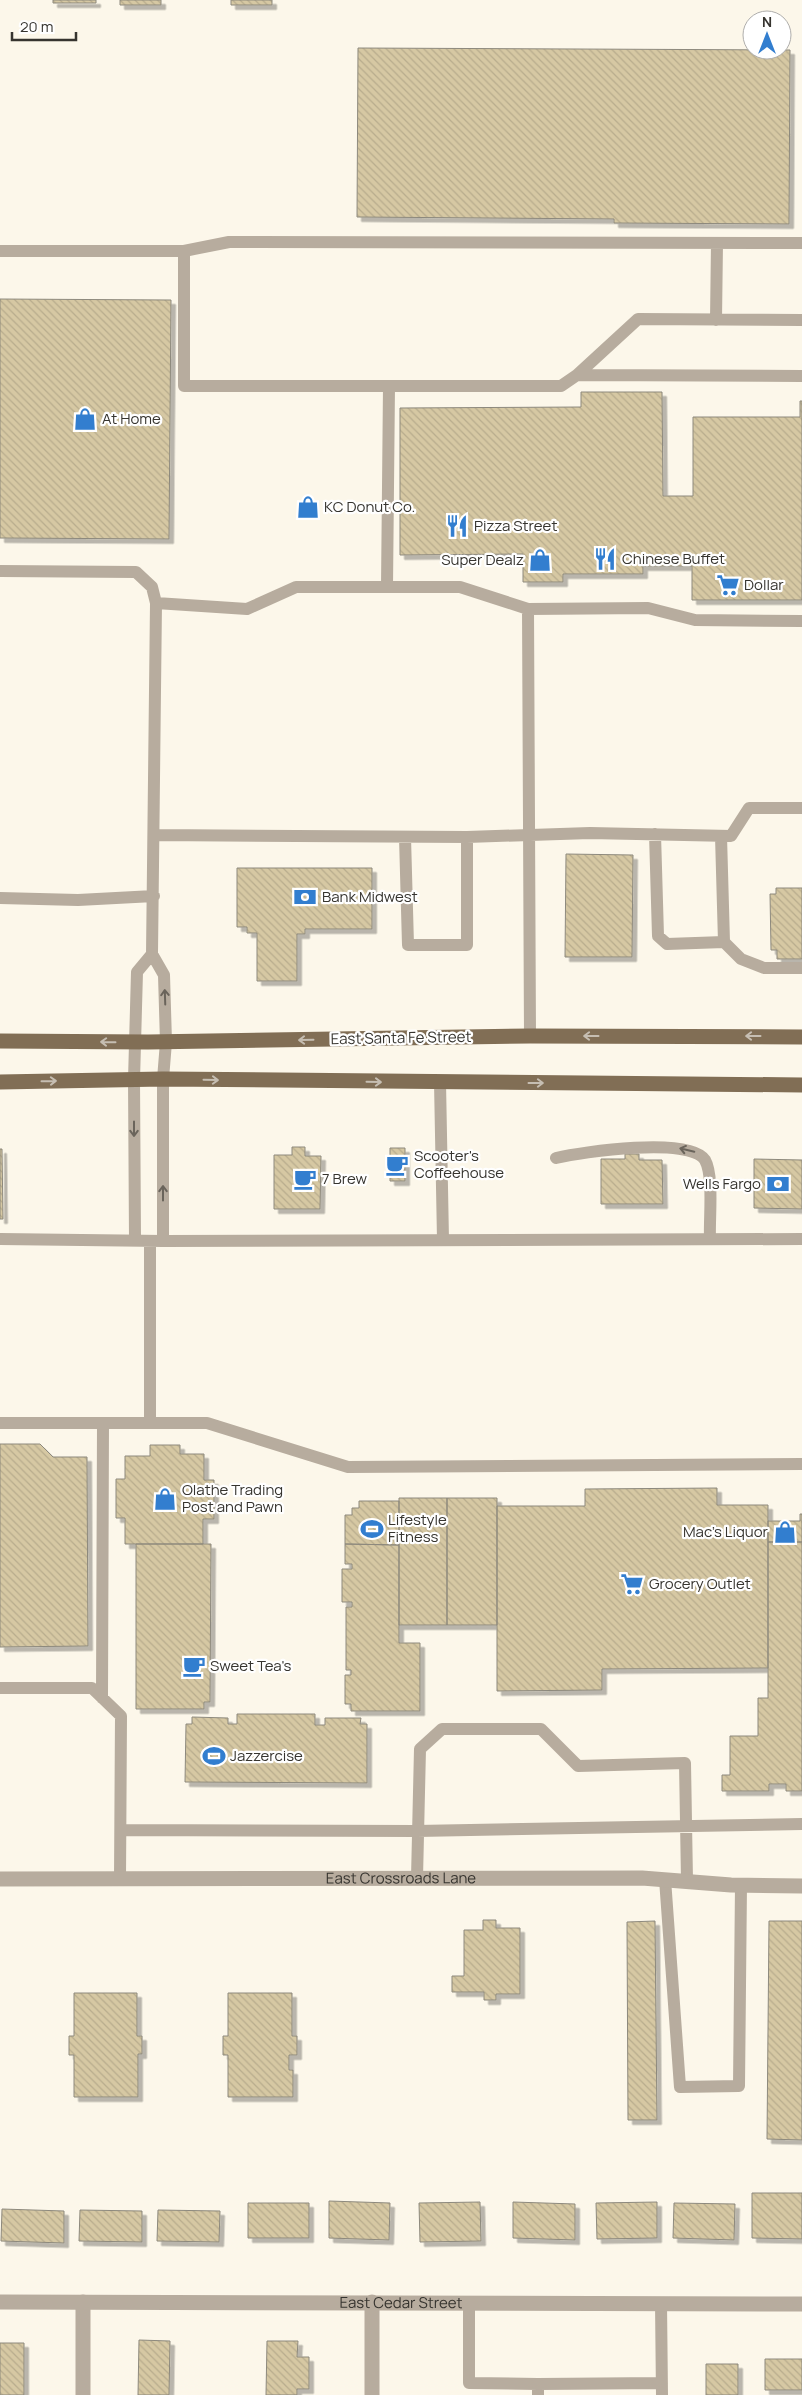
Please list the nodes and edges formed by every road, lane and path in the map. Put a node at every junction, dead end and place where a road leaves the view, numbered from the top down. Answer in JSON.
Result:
{"nodes":[{"id":1,"x":716,"y":243,"type":"junction"},
{"id":2,"x":802,"y":243,"type":"edge"},
{"id":3,"x":0,"y":250,"type":"edge"},
{"id":4,"x":184,"y":250,"type":"junction"},
{"id":5,"x":716,"y":320,"type":"junction"},
{"id":6,"x":802,"y":320,"type":"edge"},
{"id":7,"x":577,"y":375,"type":"junction"},
{"id":8,"x":802,"y":376,"type":"edge"},
{"id":9,"x":389,"y":386,"type":"junction"},
{"id":10,"x":0,"y":571,"type":"edge"},
{"id":11,"x":387,"y":587,"type":"junction"},
{"id":12,"x":156,"y":603,"type":"junction"},
{"id":13,"x":528,"y":609,"type":"junction"},
{"id":14,"x":802,"y":621,"type":"edge"},
{"id":15,"x":802,"y":808,"type":"edge"},
{"id":16,"x":529,"y":834,"type":"junction"},
{"id":17,"x":655,"y":834,"type":"junction"},
{"id":18,"x":155,"y":835,"type":"junction"},
{"id":19,"x":721,"y":836,"type":"junction"},
{"id":20,"x":405,"y":837,"type":"junction"},
{"id":21,"x":467,"y":837,"type":"junction"},
{"id":22,"x":154,"y":896,"type":"junction"},
{"id":23,"x":0,"y":898,"type":"edge"},
{"id":24,"x":724,"y":942,"type":"junction"},
{"id":25,"x":152,"y":954,"type":"junction"},
{"id":26,"x":802,"y":968,"type":"edge"},
{"id":27,"x":530,"y":1036,"type":"junction"},
{"id":28,"x":802,"y":1036,"type":"edge"},
{"id":29,"x":0,"y":1041,"type":"edge"},
{"id":30,"x":134,"y":1042,"type":"junction"},
{"id":31,"x":166,"y":1042,"type":"junction"},
{"id":32,"x":134,"y":1080,"type":"junction"},
{"id":33,"x":163,"y":1080,"type":"junction"},
{"id":34,"x":0,"y":1082,"type":"edge"},
{"id":35,"x":440,"y":1082,"type":"junction"},
{"id":36,"x":802,"y":1085,"type":"edge"},
{"id":37,"x":556,"y":1158,"type":"dead end"},
{"id":38,"x":0,"y":1239,"type":"edge"},
{"id":39,"x":710,"y":1239,"type":"junction"},
{"id":40,"x":802,"y":1239,"type":"edge"},
{"id":41,"x":135,"y":1240,"type":"junction"},
{"id":42,"x":443,"y":1240,"type":"junction"},
{"id":43,"x":150,"y":1241,"type":"junction"},
{"id":44,"x":163,"y":1242,"type":"junction"},
{"id":45,"x":0,"y":1423,"type":"edge"},
{"id":46,"x":103,"y":1423,"type":"junction"},
{"id":47,"x":150,"y":1423,"type":"junction"},
{"id":48,"x":802,"y":1464,"type":"edge"},
{"id":49,"x":0,"y":1688,"type":"edge"},
{"id":50,"x":102,"y":1698,"type":"junction"},
{"id":51,"x":802,"y":1824,"type":"edge"},
{"id":52,"x":686,"y":1828,"type":"junction"},
{"id":53,"x":121,"y":1830,"type":"junction"},
{"id":54,"x":417,"y":1831,"type":"junction"},
{"id":55,"x":120,"y":1878,"type":"junction"},
{"id":56,"x":417,"y":1878,"type":"junction"},
{"id":57,"x":0,"y":1879,"type":"edge"},
{"id":58,"x":665,"y":1879,"type":"junction"},
{"id":59,"x":687,"y":1880,"type":"junction"},
{"id":60,"x":742,"y":1885,"type":"junction"},
{"id":61,"x":802,"y":1886,"type":"edge"},
{"id":62,"x":0,"y":2302,"type":"edge"},
{"id":63,"x":83,"y":2302,"type":"junction"},
{"id":64,"x":372,"y":2302,"type":"junction"},
{"id":65,"x":469,"y":2302,"type":"junction"},
{"id":66,"x":661,"y":2303,"type":"junction"},
{"id":67,"x":802,"y":2304,"type":"edge"},
{"id":68,"x":662,"y":2389,"type":"edge"},
{"id":69,"x":538,"y":2390,"type":"edge"},
{"id":70,"x":83,"y":2395,"type":"edge"},
{"id":71,"x":372,"y":2395,"type":"edge"}],
"edges":[{"from":1,"to":2,"type":"lane"},
{"from":1,"to":4,"type":"lane"},
{"from":1,"to":5,"type":"lane"},
{"from":3,"to":4,"type":"lane"},
{"from":4,"to":9,"type":"lane"},
{"from":5,"to":6,"type":"lane"},
{"from":5,"to":7,"type":"lane"},
{"from":7,"to":8,"type":"lane"},
{"from":7,"to":9,"type":"lane"},
{"from":9,"to":11,"type":"lane"},
{"from":10,"to":12,"type":"lane"},
{"from":11,"to":12,"type":"lane"},
{"from":11,"to":13,"type":"lane"},
{"from":12,"to":18,"type":"lane"},
{"from":13,"to":14,"type":"lane"},
{"from":13,"to":16,"type":"lane"},
{"from":15,"to":19,"type":"lane"},
{"from":16,"to":17,"type":"lane"},
{"from":16,"to":21,"type":"lane"},
{"from":16,"to":27,"type":"lane"},
{"from":17,"to":19,"type":"lane"},
{"from":17,"to":24,"type":"lane"},
{"from":18,"to":20,"type":"lane"},
{"from":18,"to":22,"type":"lane"},
{"from":19,"to":24,"type":"lane"},
{"from":20,"to":21,"type":"lane"},
{"from":20,"to":21,"type":"lane"},
{"from":22,"to":23,"type":"lane"},
{"from":22,"to":25,"type":"lane"},
{"from":24,"to":26,"type":"lane"},
{"from":25,"to":30,"type":"lane"},
{"from":31,"to":25,"type":"lane","one_way":true},
{"from":28,"to":27,"type":"main road","name":"East Santa Fe Street","one_way":true},
{"from":27,"to":31,"type":"main road","name":"East Santa Fe Street","one_way":true},
{"from":30,"to":29,"type":"main road","name":"East Santa Fe Street","one_way":true},
{"from":30,"to":31,"type":"main road","name":"East Santa Fe Street"},
{"from":30,"to":32,"type":"lane"},
{"from":31,"to":33,"type":"lane"},
{"from":32,"to":33,"type":"main road"},
{"from":34,"to":32,"type":"main road","one_way":true},
{"from":32,"to":41,"type":"lane","one_way":true},
{"from":33,"to":35,"type":"main road","one_way":true},
{"from":44,"to":33,"type":"lane","one_way":true},
{"from":35,"to":36,"type":"main road","one_way":true},
{"from":35,"to":42,"type":"lane"},
{"from":39,"to":37,"type":"lane","one_way":true},
{"from":38,"to":41,"type":"lane"},
{"from":39,"to":40,"type":"lane"},
{"from":39,"to":42,"type":"lane"},
{"from":41,"to":43,"type":"lane"},
{"from":42,"to":44,"type":"lane"},
{"from":43,"to":44,"type":"lane"},
{"from":43,"to":47,"type":"lane"},
{"from":45,"to":46,"type":"lane"},
{"from":46,"to":47,"type":"lane"},
{"from":46,"to":50,"type":"lane"},
{"from":47,"to":48,"type":"lane"},
{"from":49,"to":50,"type":"lane"},
{"from":50,"to":53,"type":"lane"},
{"from":51,"to":52,"type":"lane"},
{"from":52,"to":54,"type":"lane"},
{"from":52,"to":54,"type":"lane"},
{"from":52,"to":59,"type":"lane"},
{"from":53,"to":54,"type":"lane"},
{"from":53,"to":55,"type":"lane"},
{"from":54,"to":56,"type":"lane"},
{"from":55,"to":56,"type":"street","name":"East Crossroads Lane"},
{"from":55,"to":57,"type":"street","name":"East Crossroads Lane"},
{"from":56,"to":58,"type":"street","name":"East Crossroads Lane"},
{"from":58,"to":59,"type":"street","name":"East Crossroads Lane"},
{"from":58,"to":60,"type":"lane"},
{"from":59,"to":60,"type":"street","name":"East Crossroads Lane"},
{"from":60,"to":61,"type":"street","name":"East Crossroads Lane"},
{"from":62,"to":63,"type":"street","name":"East Cedar Street"},
{"from":63,"to":64,"type":"street","name":"East Cedar Street"},
{"from":63,"to":70,"type":"street"},
{"from":64,"to":65,"type":"street","name":"East Cedar Street"},
{"from":64,"to":71,"type":"street"},
{"from":65,"to":66,"type":"street","name":"East Cedar Street"},
{"from":65,"to":69,"type":"lane"},
{"from":66,"to":67,"type":"street","name":"East Cedar Street"},
{"from":66,"to":68,"type":"lane"},
{"from":68,"to":69,"type":"lane"}]}
